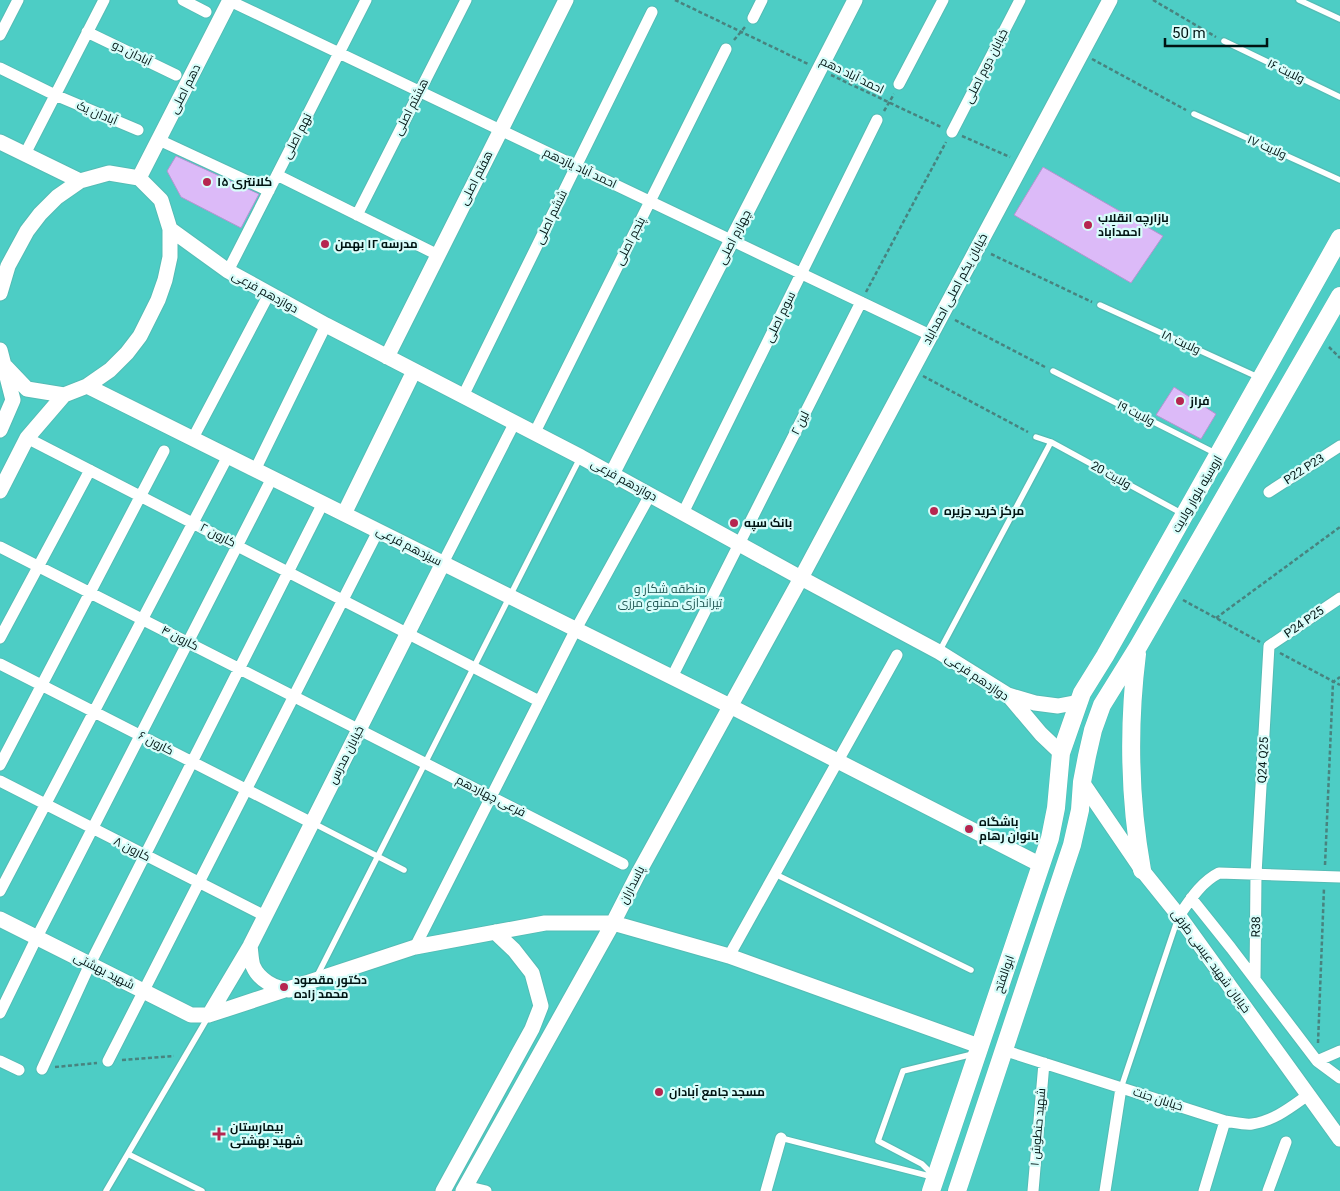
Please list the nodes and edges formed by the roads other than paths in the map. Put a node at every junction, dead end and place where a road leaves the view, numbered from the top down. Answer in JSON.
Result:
{"nodes":[{"id":1,"x":18,"y":0,"type":"edge"},
{"id":2,"x":104,"y":0,"type":"edge"},
{"id":3,"x":183,"y":0,"type":"edge"},
{"id":4,"x":230,"y":0,"type":"edge"},
{"id":5,"x":366,"y":0,"type":"edge"},
{"id":6,"x":466,"y":0,"type":"edge"},
{"id":7,"x":566,"y":0,"type":"edge"},
{"id":8,"x":762,"y":0,"type":"edge"},
{"id":9,"x":855,"y":0,"type":"edge"},
{"id":10,"x":942,"y":0,"type":"edge"},
{"id":11,"x":1020,"y":0,"type":"edge"},
{"id":12,"x":1110,"y":0,"type":"edge"},
{"id":13,"x":1299,"y":0,"type":"edge"},
{"id":14,"x":206,"y":12,"type":"dead end"},
{"id":15,"x":652,"y":12,"type":"dead end"},
{"id":16,"x":753,"y":18,"type":"road end"},
{"id":17,"x":1340,"y":19,"type":"edge"},
{"id":18,"x":87,"y":32,"type":"junction"},
{"id":19,"x":0,"y":35,"type":"edge"},
{"id":20,"x":1224,"y":41,"type":"road end"},
{"id":21,"x":726,"y":49,"type":"road end"},
{"id":22,"x":339,"y":53,"type":"junction"},
{"id":23,"x":0,"y":68,"type":"edge"},
{"id":24,"x":176,"y":75,"type":"dead end"},
{"id":25,"x":900,"y":84,"type":"road end"},
{"id":26,"x":420,"y":91,"type":"junction"},
{"id":27,"x":55,"y":95,"type":"junction"},
{"id":28,"x":1340,"y":97,"type":"edge"},
{"id":29,"x":1194,"y":114,"type":"road end"},
{"id":30,"x":877,"y":120,"type":"road end"},
{"id":31,"x":138,"y":130,"type":"dead end"},
{"id":32,"x":501,"y":130,"type":"junction"},
{"id":33,"x":952,"y":132,"type":"road end"},
{"id":34,"x":159,"y":140,"type":"junction"},
{"id":35,"x":0,"y":142,"type":"edge"},
{"id":36,"x":25,"y":154,"type":"junction"},
{"id":37,"x":576,"y":166,"type":"junction"},
{"id":38,"x":277,"y":175,"type":"junction"},
{"id":39,"x":139,"y":178,"type":"junction"},
{"id":40,"x":1340,"y":180,"type":"edge"},
{"id":41,"x":80,"y":181,"type":"junction"},
{"id":42,"x":269,"y":191,"type":"junction"},
{"id":43,"x":650,"y":201,"type":"junction"},
{"id":44,"x":356,"y":215,"type":"junction"},
{"id":45,"x":170,"y":229,"type":"junction"},
{"id":46,"x":1340,"y":238,"type":"edge"},
{"id":47,"x":732,"y":240,"type":"junction"},
{"id":48,"x":438,"y":254,"type":"junction"},
{"id":49,"x":228,"y":271,"type":"junction"},
{"id":50,"x":801,"y":273,"type":"junction"},
{"id":51,"x":0,"y":293,"type":"edge"},
{"id":52,"x":269,"y":294,"type":"junction"},
{"id":53,"x":1340,"y":296,"type":"edge"},
{"id":54,"x":861,"y":302,"type":"junction"},
{"id":55,"x":1100,"y":305,"type":"road end"},
{"id":56,"x":326,"y":325,"type":"junction"},
{"id":57,"x":930,"y":335,"type":"junction"},
{"id":58,"x":0,"y":350,"type":"edge"},
{"id":59,"x":387,"y":356,"type":"junction"},
{"id":60,"x":6,"y":367,"type":"junction"},
{"id":61,"x":414,"y":371,"type":"junction"},
{"id":62,"x":1053,"y":371,"type":"road end"},
{"id":63,"x":1262,"y":379,"type":"junction"},
{"id":64,"x":87,"y":386,"type":"junction"},
{"id":65,"x":64,"y":395,"type":"junction"},
{"id":66,"x":463,"y":396,"type":"junction"},
{"id":67,"x":515,"y":422,"type":"junction"},
{"id":68,"x":1,"y":428,"type":"edge"},
{"id":69,"x":534,"y":432,"type":"junction"},
{"id":70,"x":1036,"y":437,"type":"road end"},
{"id":71,"x":27,"y":438,"type":"junction"},
{"id":72,"x":193,"y":438,"type":"junction"},
{"id":73,"x":1051,"y":442,"type":"junction"},
{"id":74,"x":1340,"y":446,"type":"edge"},
{"id":75,"x":164,"y":451,"type":"dead end"},
{"id":76,"x":228,"y":456,"type":"junction"},
{"id":77,"x":581,"y":456,"type":"junction"},
{"id":78,"x":1217,"y":458,"type":"junction"},
{"id":79,"x":90,"y":470,"type":"junction"},
{"id":80,"x":255,"y":470,"type":"junction"},
{"id":81,"x":612,"y":474,"type":"junction"},
{"id":82,"x":1236,"y":475,"type":"junction"},
{"id":83,"x":272,"y":478,"type":"junction"},
{"id":84,"x":0,"y":492,"type":"edge"},
{"id":85,"x":1268,"y":492,"type":"dead end"},
{"id":86,"x":650,"y":495,"type":"junction"},
{"id":87,"x":140,"y":496,"type":"junction"},
{"id":88,"x":323,"y":503,"type":"junction"},
{"id":89,"x":1188,"y":509,"type":"junction"},
{"id":90,"x":683,"y":513,"type":"junction"},
{"id":91,"x":344,"y":514,"type":"junction"},
{"id":92,"x":1213,"y":515,"type":"junction"},
{"id":93,"x":193,"y":523,"type":"junction"},
{"id":94,"x":378,"y":531,"type":"junction"},
{"id":95,"x":740,"y":545,"type":"junction"},
{"id":96,"x":238,"y":546,"type":"junction"},
{"id":97,"x":0,"y":547,"type":"edge"},
{"id":98,"x":443,"y":564,"type":"junction"},
{"id":99,"x":38,"y":566,"type":"junction"},
{"id":100,"x":288,"y":572,"type":"junction"},
{"id":101,"x":801,"y":578,"type":"junction"},
{"id":102,"x":90,"y":592,"type":"junction"},
{"id":103,"x":510,"y":596,"type":"junction"},
{"id":104,"x":1340,"y":598,"type":"edge"},
{"id":105,"x":343,"y":600,"type":"junction"},
{"id":106,"x":142,"y":619,"type":"junction"},
{"id":107,"x":576,"y":629,"type":"junction"},
{"id":108,"x":408,"y":633,"type":"junction"},
{"id":109,"x":0,"y":638,"type":"edge"},
{"id":110,"x":188,"y":642,"type":"junction"},
{"id":111,"x":1269,"y":646,"type":"joint"},
{"id":112,"x":1138,"y":648,"type":"junction"},
{"id":113,"x":940,"y":652,"type":"junction"},
{"id":114,"x":897,"y":655,"type":"dead end"},
{"id":115,"x":0,"y":664,"type":"edge"},
{"id":116,"x":240,"y":668,"type":"junction"},
{"id":117,"x":473,"y":668,"type":"junction"},
{"id":118,"x":672,"y":677,"type":"junction"},
{"id":119,"x":42,"y":685,"type":"junction"},
{"id":120,"x":1008,"y":695,"type":"junction"},
{"id":121,"x":294,"y":696,"type":"junction"},
{"id":122,"x":539,"y":701,"type":"junction"},
{"id":123,"x":1079,"y":702,"type":"junction"},
{"id":124,"x":730,"y":706,"type":"junction"},
{"id":125,"x":94,"y":712,"type":"junction"},
{"id":126,"x":360,"y":729,"type":"junction"},
{"id":127,"x":140,"y":735,"type":"junction"},
{"id":128,"x":1061,"y":753,"type":"junction"},
{"id":129,"x":192,"y":762,"type":"junction"},
{"id":130,"x":838,"y":762,"type":"junction"},
{"id":131,"x":425,"y":763,"type":"junction"},
{"id":132,"x":0,"y":765,"type":"edge"},
{"id":133,"x":0,"y":781,"type":"edge"},
{"id":134,"x":1082,"y":782,"type":"junction"},
{"id":135,"x":246,"y":789,"type":"junction"},
{"id":136,"x":491,"y":796,"type":"junction"},
{"id":137,"x":45,"y":804,"type":"junction"},
{"id":138,"x":312,"y":823,"type":"junction"},
{"id":139,"x":93,"y":828,"type":"junction"},
{"id":140,"x":145,"y":855,"type":"junction"},
{"id":141,"x":378,"y":856,"type":"junction"},
{"id":142,"x":623,"y":864,"type":"dead end"},
{"id":143,"x":1041,"y":865,"type":"junction"},
{"id":144,"x":404,"y":870,"type":"dead end"},
{"id":145,"x":1142,"y":870,"type":"junction"},
{"id":146,"x":775,"y":874,"type":"junction"},
{"id":147,"x":1256,"y":874,"type":"junction"},
{"id":148,"x":1340,"y":877,"type":"edge"},
{"id":149,"x":198,"y":882,"type":"junction"},
{"id":150,"x":0,"y":891,"type":"edge"},
{"id":151,"x":1191,"y":898,"type":"junction"},
{"id":152,"x":265,"y":916,"type":"junction"},
{"id":153,"x":1179,"y":916,"type":"junction"},
{"id":154,"x":0,"y":919,"type":"edge"},
{"id":155,"x":613,"y":922,"type":"junction"},
{"id":156,"x":495,"y":932,"type":"junction"},
{"id":157,"x":37,"y":937,"type":"junction"},
{"id":158,"x":250,"y":946,"type":"junction"},
{"id":159,"x":415,"y":947,"type":"junction"},
{"id":160,"x":728,"y":956,"type":"junction"},
{"id":161,"x":90,"y":964,"type":"junction"},
{"id":162,"x":971,"y":970,"type":"dead end"},
{"id":163,"x":1255,"y":980,"type":"junction"},
{"id":164,"x":314,"y":982,"type":"junction"},
{"id":165,"x":289,"y":990,"type":"junction"},
{"id":166,"x":143,"y":991,"type":"junction"},
{"id":167,"x":0,"y":1013,"type":"edge"},
{"id":168,"x":209,"y":1016,"type":"junction"},
{"id":169,"x":978,"y":1050,"type":"junction"},
{"id":170,"x":1003,"y":1050,"type":"junction"},
{"id":171,"x":1340,"y":1051,"type":"edge"},
{"id":172,"x":0,"y":1061,"type":"edge"},
{"id":173,"x":108,"y":1061,"type":"dead end"},
{"id":174,"x":1317,"y":1062,"type":"junction"},
{"id":175,"x":1044,"y":1063,"type":"junction"},
{"id":176,"x":42,"y":1069,"type":"dead end"},
{"id":177,"x":19,"y":1070,"type":"dead end"},
{"id":178,"x":1340,"y":1078,"type":"edge"},
{"id":179,"x":1121,"y":1088,"type":"junction"},
{"id":180,"x":1308,"y":1095,"type":"junction"},
{"id":181,"x":1225,"y":1121,"type":"junction"},
{"id":182,"x":949,"y":1137,"type":"junction"},
{"id":183,"x":780,"y":1138,"type":"joint"},
{"id":184,"x":1340,"y":1139,"type":"edge"},
{"id":185,"x":1286,"y":1142,"type":"dead end"},
{"id":186,"x":972,"y":1144,"type":"junction"},
{"id":187,"x":128,"y":1154,"type":"junction"},
{"id":188,"x":933,"y":1184,"type":"edge"},
{"id":189,"x":464,"y":1188,"type":"edge"},
{"id":190,"x":106,"y":1191,"type":"edge"},
{"id":191,"x":202,"y":1191,"type":"edge"},
{"id":192,"x":442,"y":1191,"type":"edge"},
{"id":193,"x":486,"y":1191,"type":"edge"},
{"id":194,"x":766,"y":1191,"type":"edge"},
{"id":195,"x":957,"y":1191,"type":"edge"},
{"id":196,"x":1033,"y":1191,"type":"edge"},
{"id":197,"x":1105,"y":1191,"type":"edge"},
{"id":198,"x":1204,"y":1191,"type":"edge"},
{"id":199,"x":1268,"y":1191,"type":"edge"}],
"edges":[{"from":1,"to":19,"type":"street"},
{"from":2,"to":18,"type":"street"},
{"from":3,"to":14,"type":"street"},
{"from":4,"to":22,"type":"street","name":"احمد آباد یازدهم"},
{"from":4,"to":34,"type":"street","name":"دهم اصلی"},
{"from":5,"to":22,"type":"street","name":"نهم اصلی"},
{"from":6,"to":26,"type":"street","name":"هشتم اصلی"},
{"from":7,"to":32,"type":"street","name":"هفتم اصلی"},
{"from":8,"to":16,"type":"street"},
{"from":9,"to":47,"type":"street","name":"چهارم اصلی"},
{"from":10,"to":25,"type":"street"},
{"from":11,"to":33,"type":"street","name":"خیابان دوم اصلی"},
{"from":12,"to":57,"type":"street","name":"خیابان یکم اصلی احمداباد"},
{"from":13,"to":17,"type":"lane"},
{"from":15,"to":37,"type":"street","name":"ششم اصلی"},
{"from":18,"to":24,"type":"street","name":"آبادان دو"},
{"from":18,"to":27,"type":"street"},
{"from":20,"to":28,"type":"lane","name":"ولایت ۱۶"},
{"from":21,"to":43,"type":"street","name":"پنجم اصلی"},
{"from":22,"to":26,"type":"street","name":"احمد آباد یازدهم"},
{"from":22,"to":38,"type":"street","name":"نهم اصلی"},
{"from":23,"to":27,"type":"street","name":"آبادان یک"},
{"from":26,"to":32,"type":"street","name":"احمد آباد یازدهم"},
{"from":26,"to":44,"type":"street","name":"هشتم اصلی"},
{"from":27,"to":31,"type":"street","name":"آبادان یک"},
{"from":27,"to":36,"type":"street"},
{"from":29,"to":40,"type":"lane","name":"ولایت ۱۷"},
{"from":30,"to":50,"type":"street","name":"سوم اصلی"},
{"from":32,"to":37,"type":"street","name":"احمد آباد یازدهم"},
{"from":32,"to":48,"type":"street","name":"هفتم اصلی"},
{"from":34,"to":39,"type":"street","name":"دهم اصلی"},
{"from":34,"to":42,"type":"street"},
{"from":35,"to":36,"type":"street"},
{"from":36,"to":41,"type":"street"},
{"from":37,"to":43,"type":"street","name":"احمد آباد یازدهم"},
{"from":37,"to":66,"type":"street","name":"ششم اصلی"},
{"from":38,"to":42,"type":"street","name":"نهم اصلی"},
{"from":38,"to":44,"type":"street"},
{"from":39,"to":41,"type":"street"},
{"from":39,"to":45,"type":"street"},
{"from":41,"to":51,"type":"street"},
{"from":42,"to":49,"type":"street","name":"نهم اصلی"},
{"from":43,"to":47,"type":"street","name":"احمد آباد یازدهم"},
{"from":43,"to":69,"type":"street","name":"پنجم اصلی"},
{"from":44,"to":48,"type":"street"},
{"from":45,"to":49,"type":"street","name":"دوازدهم فرعی"},
{"from":45,"to":64,"type":"street"},
{"from":46,"to":63,"type":"main road","name":"اروسیّه بلوار ولایت"},
{"from":47,"to":50,"type":"street","name":"احمد آباد یازدهم"},
{"from":47,"to":81,"type":"street","name":"چهارم اصلی"},
{"from":48,"to":59,"type":"street","name":"هفتم اصلی"},
{"from":49,"to":52,"type":"street","name":"دوازدهم فرعی"},
{"from":50,"to":54,"type":"street","name":"احمد آباد یازدهم"},
{"from":50,"to":90,"type":"street","name":"سوم اصلی"},
{"from":52,"to":56,"type":"street","name":"دوازدهم فرعی"},
{"from":52,"to":72,"type":"street"},
{"from":53,"to":82,"type":"main road","name":"اروسیّه بلوار ولایت"},
{"from":54,"to":57,"type":"street","name":"احمد آباد یازدهم"},
{"from":54,"to":95,"type":"street","name":"لین ۲"},
{"from":55,"to":63,"type":"lane","name":"ولایت ۱۸"},
{"from":56,"to":59,"type":"street","name":"دوازدهم فرعی"},
{"from":56,"to":80,"type":"street"},
{"from":57,"to":101,"type":"street","name":"خیابان یکم اصلی احمداباد"},
{"from":58,"to":60,"type":"street"},
{"from":59,"to":61,"type":"street","name":"دوازدهم فرعی"},
{"from":60,"to":65,"type":"street"},
{"from":60,"to":68,"type":"street"},
{"from":61,"to":66,"type":"street","name":"دوازدهم فرعی"},
{"from":61,"to":91,"type":"street"},
{"from":62,"to":78,"type":"lane","name":"ولایت ۱۹"},
{"from":63,"to":78,"type":"main road","name":"اروسیّه بلوار ولایت"},
{"from":64,"to":65,"type":"street"},
{"from":64,"to":72,"type":"street","name":"سیزدهم فرعی"},
{"from":65,"to":71,"type":"street"},
{"from":66,"to":67,"type":"street","name":"دوازدهم فرعی"},
{"from":67,"to":69,"type":"street","name":"دوازدهم فرعی"},
{"from":67,"to":98,"type":"street"},
{"from":69,"to":77,"type":"street","name":"دوازدهم فرعی"},
{"from":70,"to":73,"type":"lane","name":"ولایت 20"},
{"from":71,"to":79,"type":"street","name":"کارون ۲"},
{"from":71,"to":84,"type":"street"},
{"from":72,"to":76,"type":"street","name":"سیزدهم فرعی"},
{"from":73,"to":89,"type":"lane","name":"ولایت 20"},
{"from":73,"to":113,"type":"lane"},
{"from":74,"to":85,"type":"street","name":"P22 P23"},
{"from":75,"to":87,"type":"street"},
{"from":76,"to":80,"type":"street","name":"سیزدهم فرعی"},
{"from":76,"to":93,"type":"street"},
{"from":77,"to":81,"type":"street","name":"دوازدهم فرعی"},
{"from":77,"to":103,"type":"lane"},
{"from":78,"to":82,"type":"main road"},
{"from":78,"to":89,"type":"main road","name":"اروسیّه بلوار ولایت"},
{"from":79,"to":87,"type":"street","name":"کارون ۲"},
{"from":79,"to":99,"type":"street"},
{"from":80,"to":83,"type":"street","name":"سیزدهم فرعی"},
{"from":81,"to":86,"type":"street","name":"دوازدهم فرعی"},
{"from":82,"to":92,"type":"main road","name":"اروسیّه بلوار ولایت"},
{"from":83,"to":88,"type":"street","name":"سیزدهم فرعی"},
{"from":83,"to":96,"type":"street"},
{"from":86,"to":90,"type":"street","name":"دوازدهم فرعی"},
{"from":86,"to":107,"type":"street"},
{"from":87,"to":93,"type":"street","name":"کارون ۲"},
{"from":87,"to":102,"type":"street"},
{"from":88,"to":91,"type":"street","name":"سیزدهم فرعی"},
{"from":88,"to":100,"type":"street"},
{"from":89,"to":92,"type":"main road"},
{"from":89,"to":123,"type":"main road","name":"اروسیّه بلوار ولایت"},
{"from":90,"to":95,"type":"street","name":"دوازدهم فرعی"},
{"from":91,"to":94,"type":"street","name":"سیزدهم فرعی"},
{"from":92,"to":112,"type":"main road","name":"اروسیّه بلوار ولایت"},
{"from":93,"to":96,"type":"street","name":"کارون ۲"},
{"from":93,"to":106,"type":"street"},
{"from":94,"to":98,"type":"street","name":"سیزدهم فرعی"},
{"from":94,"to":105,"type":"street"},
{"from":95,"to":101,"type":"street","name":"دوازدهم فرعی"},
{"from":95,"to":118,"type":"street","name":"لین ۲"},
{"from":96,"to":100,"type":"street","name":"کارون ۲"},
{"from":96,"to":110,"type":"street"},
{"from":97,"to":99,"type":"street","name":"کارون ۴"},
{"from":98,"to":103,"type":"street","name":"سیزدهم فرعی"},
{"from":98,"to":108,"type":"street","name":"خیابان مدرس"},
{"from":99,"to":102,"type":"street","name":"کارون ۴"},
{"from":99,"to":109,"type":"street"},
{"from":100,"to":105,"type":"street","name":"کارون ۲"},
{"from":100,"to":116,"type":"street"},
{"from":101,"to":113,"type":"street","name":"دوازدهم فرعی"},
{"from":101,"to":124,"type":"street","name":"پاسداران"},
{"from":102,"to":106,"type":"street","name":"کارون ۴"},
{"from":102,"to":119,"type":"street"},
{"from":103,"to":107,"type":"street","name":"سیزدهم فرعی"},
{"from":103,"to":117,"type":"lane"},
{"from":104,"to":111,"type":"street","name":"P24 P25"},
{"from":105,"to":108,"type":"street","name":"کارون ۲"},
{"from":105,"to":121,"type":"street"},
{"from":106,"to":110,"type":"street","name":"کارون ۴"},
{"from":106,"to":125,"type":"street"},
{"from":107,"to":118,"type":"street","name":"سیزدهم فرعی"},
{"from":107,"to":122,"type":"street"},
{"from":108,"to":117,"type":"street","name":"کارون ۲"},
{"from":108,"to":126,"type":"street","name":"خیابان مدرس"},
{"from":110,"to":116,"type":"street","name":"کارون ۴"},
{"from":110,"to":127,"type":"street"},
{"from":111,"to":147,"type":"street","name":"Q24 Q25"},
{"from":112,"to":134,"type":"main road","name":"اروسیّه بلوار ولایت"},
{"from":112,"to":145,"type":"main road"},
{"from":113,"to":120,"type":"street","name":"دوازدهم فرعی"},
{"from":114,"to":130,"type":"street"},
{"from":115,"to":119,"type":"street","name":"کارون ۶"},
{"from":116,"to":121,"type":"street","name":"کارون ۴"},
{"from":116,"to":129,"type":"street"},
{"from":117,"to":122,"type":"street","name":"کارون ۲"},
{"from":117,"to":131,"type":"lane"},
{"from":118,"to":124,"type":"street","name":"سیزدهم فرعی"},
{"from":119,"to":125,"type":"street","name":"کارون ۶"},
{"from":119,"to":132,"type":"street"},
{"from":120,"to":123,"type":"street"},
{"from":120,"to":128,"type":"street","name":"دوازدهم فرعی"},
{"from":121,"to":126,"type":"street","name":"کارون ۴"},
{"from":121,"to":135,"type":"street"},
{"from":122,"to":136,"type":"street"},
{"from":123,"to":128,"type":"main road","name":"اروسیّه بلوار ولایت"},
{"from":124,"to":130,"type":"street","name":"سیزدهم فرعی"},
{"from":124,"to":155,"type":"street","name":"پاسداران"},
{"from":125,"to":127,"type":"street","name":"کارون ۶"},
{"from":125,"to":137,"type":"street"},
{"from":126,"to":131,"type":"street","name":"فرعی چهاردهم"},
{"from":126,"to":138,"type":"street","name":"خیابان مدرس"},
{"from":127,"to":129,"type":"street","name":"کارون ۶"},
{"from":127,"to":139,"type":"street"},
{"from":128,"to":134,"type":"main road"},
{"from":128,"to":143,"type":"main road","name":"ابوالفتح"},
{"from":129,"to":135,"type":"street","name":"کارون ۶"},
{"from":129,"to":140,"type":"street"},
{"from":130,"to":143,"type":"street","name":"سیزدهم فرعی"},
{"from":130,"to":146,"type":"street"},
{"from":131,"to":136,"type":"street","name":"فرعی چهاردهم"},
{"from":131,"to":141,"type":"lane"},
{"from":133,"to":137,"type":"street","name":"کارون ۸"},
{"from":134,"to":145,"type":"street","name":"خیابان شهید عیسی طرفی"},
{"from":134,"to":170,"type":"main road","name":"ابوالفتح"},
{"from":135,"to":138,"type":"street","name":"کارون ۶"},
{"from":135,"to":149,"type":"street"},
{"from":136,"to":142,"type":"street","name":"فرعی چهاردهم"},
{"from":136,"to":159,"type":"street"},
{"from":137,"to":139,"type":"street","name":"کارون ۸"},
{"from":137,"to":150,"type":"street"},
{"from":138,"to":141,"type":"lane"},
{"from":138,"to":152,"type":"street","name":"خیابان مدرس"},
{"from":139,"to":140,"type":"street","name":"کارون ۸"},
{"from":139,"to":157,"type":"street"},
{"from":140,"to":149,"type":"street","name":"کارون ۸"},
{"from":140,"to":161,"type":"street"},
{"from":141,"to":144,"type":"lane"},
{"from":141,"to":164,"type":"lane"},
{"from":143,"to":169,"type":"main road","name":"ابوالفتح"},
{"from":145,"to":153,"type":"street","name":"خیابان شهید عیسی طرفی"},
{"from":146,"to":160,"type":"street"},
{"from":146,"to":162,"type":"lane"},
{"from":147,"to":148,"type":"street"},
{"from":147,"to":151,"type":"street"},
{"from":147,"to":163,"type":"street","name":"R38"},
{"from":149,"to":152,"type":"street","name":"کارون ۸"},
{"from":149,"to":166,"type":"street"},
{"from":151,"to":153,"type":"street"},
{"from":151,"to":163,"type":"street"},
{"from":152,"to":158,"type":"street","name":"خیابان مدرس"},
{"from":153,"to":179,"type":"lane"},
{"from":153,"to":180,"type":"street","name":"خیابان شهید عیسی طرفی"},
{"from":154,"to":157,"type":"street","name":"شهید بهشتی"},
{"from":155,"to":156,"type":"street"},
{"from":155,"to":160,"type":"street"},
{"from":155,"to":189,"type":"street","name":"پاسداران"},
{"from":156,"to":159,"type":"street"},
{"from":156,"to":192,"type":"street"},
{"from":157,"to":161,"type":"street","name":"شهید بهشتی"},
{"from":157,"to":167,"type":"street"},
{"from":158,"to":165,"type":"street"},
{"from":158,"to":168,"type":"street","name":"خیابان مدرس"},
{"from":159,"to":164,"type":"street"},
{"from":160,"to":169,"type":"street"},
{"from":161,"to":166,"type":"street","name":"شهید بهشتی"},
{"from":161,"to":176,"type":"street"},
{"from":163,"to":174,"type":"street"},
{"from":164,"to":165,"type":"street"},
{"from":165,"to":168,"type":"street"},
{"from":166,"to":168,"type":"street","name":"شهید بهشتی"},
{"from":166,"to":173,"type":"street"},
{"from":168,"to":187,"type":"lane"},
{"from":169,"to":182,"type":"main road","name":"ابوالفتح"},
{"from":169,"to":188,"type":"lane"},
{"from":170,"to":175,"type":"street","name":"خیابان جنت"},
{"from":170,"to":186,"type":"main road","name":"ابوالفتح"},
{"from":171,"to":174,"type":"street"},
{"from":172,"to":177,"type":"street"},
{"from":174,"to":178,"type":"street"},
{"from":175,"to":179,"type":"street","name":"خیابان جنت"},
{"from":175,"to":196,"type":"street","name":"شهید حنطوش ۱"},
{"from":179,"to":181,"type":"street","name":"خیابان جنت"},
{"from":179,"to":197,"type":"street"},
{"from":180,"to":181,"type":"street","name":"خیابان جنت"},
{"from":180,"to":184,"type":"street","name":"خیابان شهید عیسی طرفی"},
{"from":181,"to":198,"type":"street"},
{"from":182,"to":186,"type":"main road"},
{"from":182,"to":188,"type":"main road","name":"ابوالفتح"},
{"from":183,"to":188,"type":"lane"},
{"from":183,"to":194,"type":"street"},
{"from":185,"to":199,"type":"street"},
{"from":186,"to":195,"type":"main road","name":"ابوالفتح"},
{"from":187,"to":190,"type":"lane"},
{"from":187,"to":191,"type":"lane"},
{"from":189,"to":193,"type":"street"}]}
